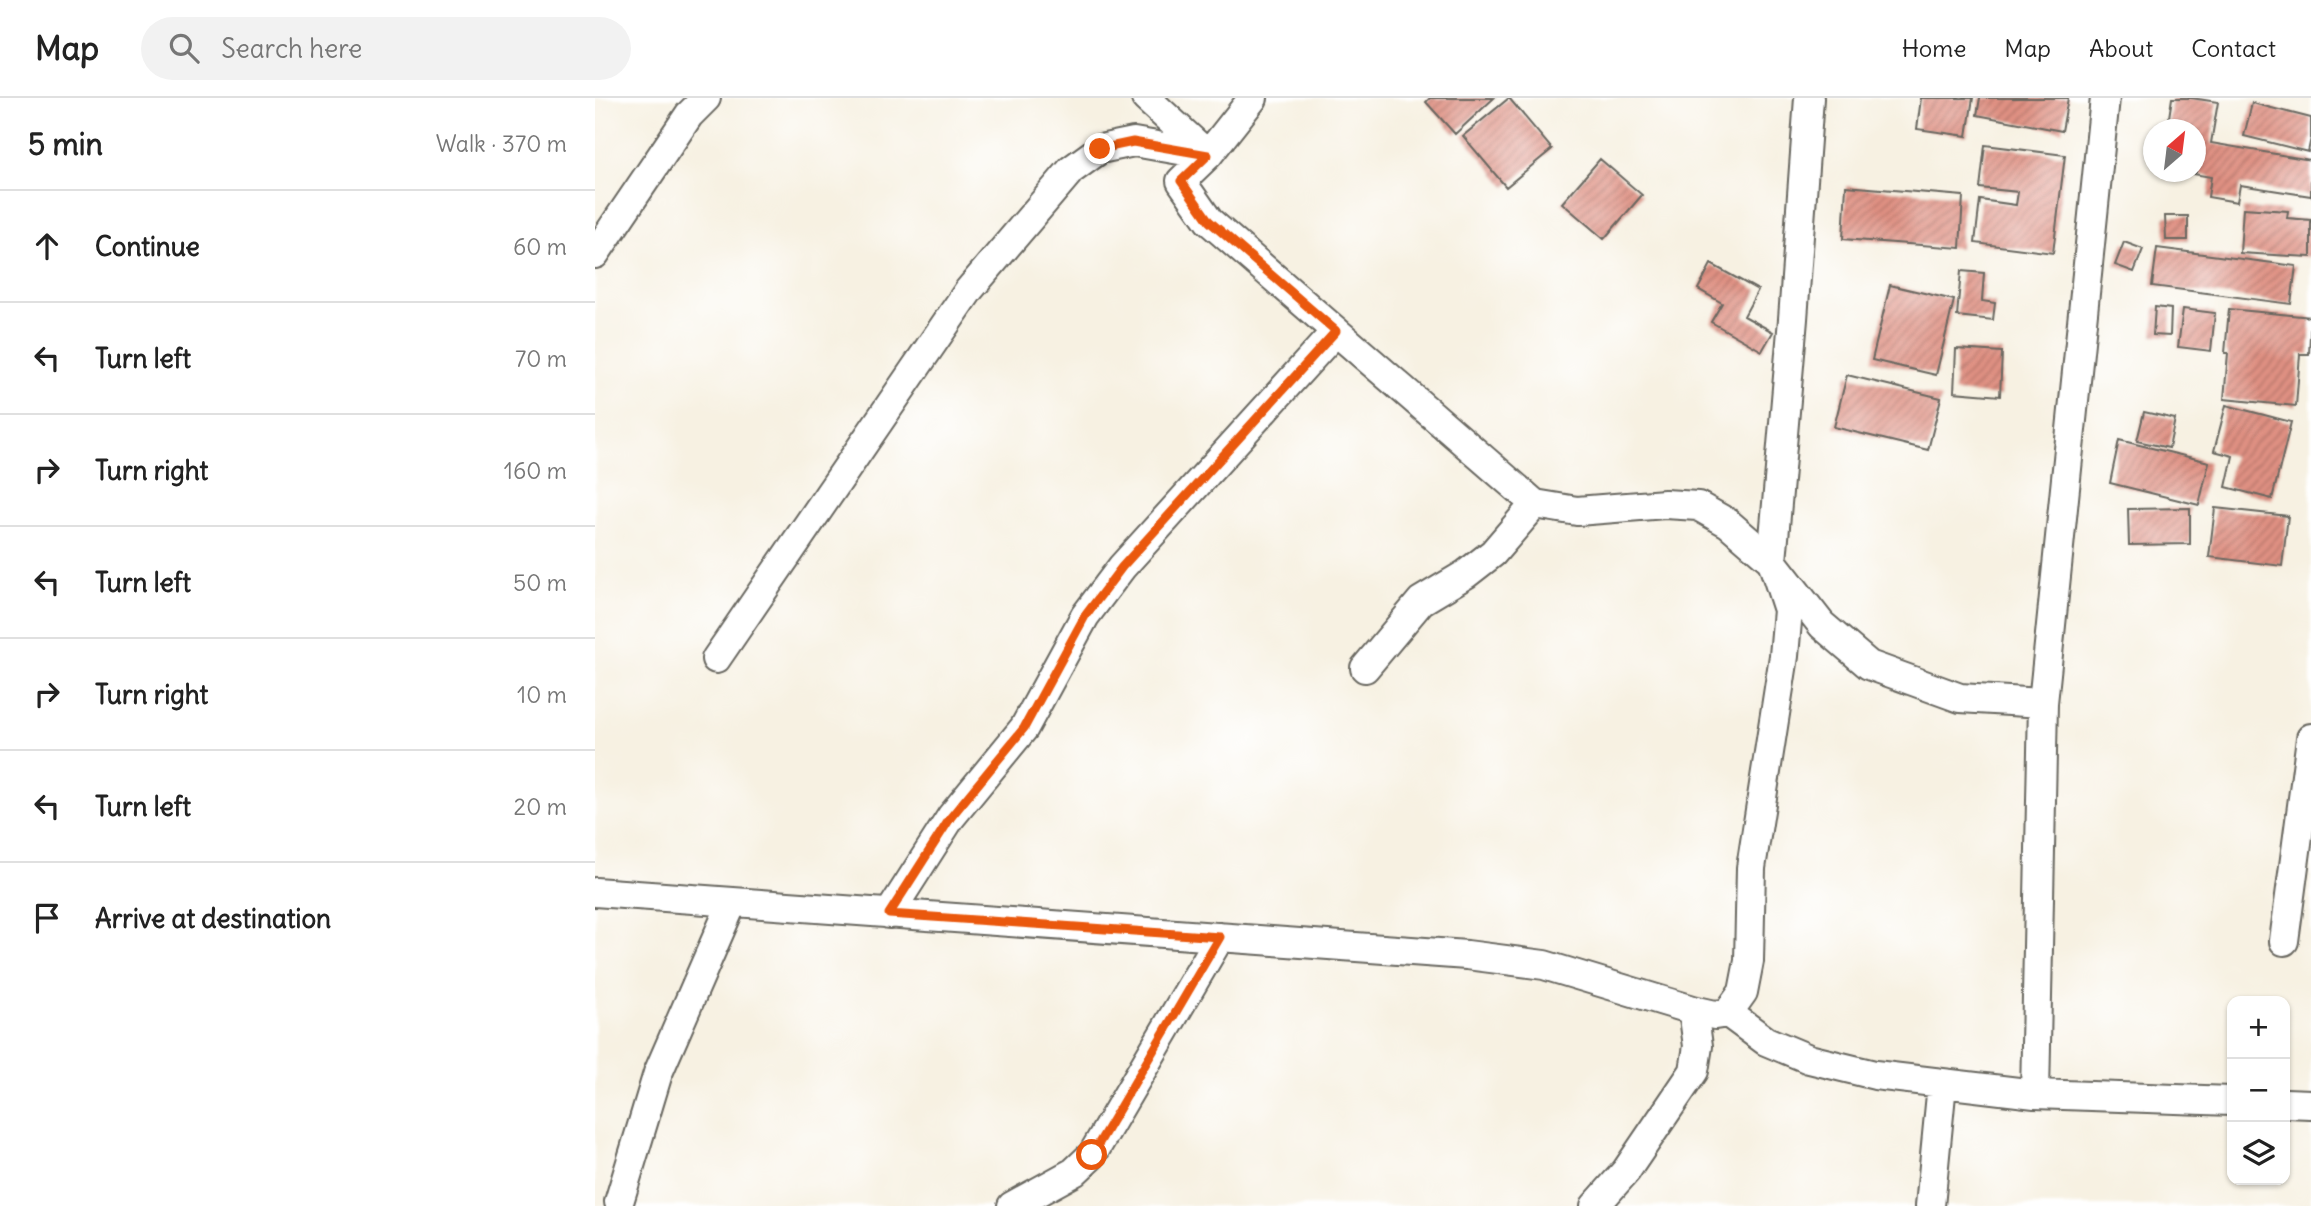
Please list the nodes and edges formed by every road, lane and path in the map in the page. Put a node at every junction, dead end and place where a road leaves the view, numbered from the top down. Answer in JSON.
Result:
{"nodes":[{"id":1,"x":706,"y":98,"type":"edge"},
{"id":2,"x":1146,"y":98,"type":"edge"},
{"id":3,"x":1253,"y":98,"type":"edge"},
{"id":4,"x":1809,"y":98,"type":"edge"},
{"id":5,"x":2105,"y":98,"type":"edge"},
{"id":6,"x":1208,"y":155,"type":"junction"},
{"id":7,"x":595,"y":254,"type":"edge"},
{"id":8,"x":1336,"y":331,"type":"junction"},
{"id":9,"x":1535,"y":503,"type":"junction"},
{"id":10,"x":1772,"y":561,"type":"junction"},
{"id":11,"x":716,"y":659,"type":"dead end"},
{"id":12,"x":1365,"y":668,"type":"dead end"},
{"id":13,"x":2043,"y":704,"type":"junction"},
{"id":14,"x":2311,"y":738,"type":"edge"},
{"id":15,"x":595,"y":892,"type":"edge"},
{"id":16,"x":732,"y":903,"type":"junction"},
{"id":17,"x":889,"y":914,"type":"junction"},
{"id":18,"x":1220,"y":937,"type":"junction"},
{"id":19,"x":2284,"y":941,"type":"dead end"},
{"id":20,"x":1693,"y":1010,"type":"junction"},
{"id":21,"x":1728,"y":1013,"type":"junction"},
{"id":22,"x":1943,"y":1084,"type":"junction"},
{"id":23,"x":2035,"y":1094,"type":"junction"},
{"id":24,"x":2227,"y":1101,"type":"edge"},
{"id":25,"x":2290,"y":1103,"type":"edge"},
{"id":26,"x":2311,"y":1104,"type":"edge"},
{"id":27,"x":619,"y":1202,"type":"dead end"},
{"id":28,"x":1012,"y":1206,"type":"edge"},
{"id":29,"x":1595,"y":1206,"type":"edge"},
{"id":30,"x":1930,"y":1206,"type":"edge"}],
"edges":[{"from":1,"to":7,"type":"street"},
{"from":2,"to":6,"type":"street"},
{"from":3,"to":6,"type":"street"},
{"from":4,"to":10,"type":"street"},
{"from":5,"to":13,"type":"street"},
{"from":6,"to":8,"type":"street"},
{"from":6,"to":11,"type":"street"},
{"from":8,"to":9,"type":"street"},
{"from":8,"to":17,"type":"street"},
{"from":9,"to":10,"type":"street"},
{"from":9,"to":12,"type":"street"},
{"from":10,"to":13,"type":"street"},
{"from":10,"to":21,"type":"street"},
{"from":13,"to":23,"type":"street"},
{"from":14,"to":19,"type":"street"},
{"from":15,"to":16,"type":"street"},
{"from":16,"to":17,"type":"street"},
{"from":16,"to":27,"type":"street"},
{"from":17,"to":18,"type":"street"},
{"from":18,"to":20,"type":"street"},
{"from":18,"to":28,"type":"street"},
{"from":20,"to":21,"type":"street"},
{"from":20,"to":29,"type":"street"},
{"from":21,"to":22,"type":"street"},
{"from":22,"to":23,"type":"street"},
{"from":22,"to":30,"type":"street"},
{"from":23,"to":24,"type":"street"},
{"from":25,"to":26,"type":"street"}]}
